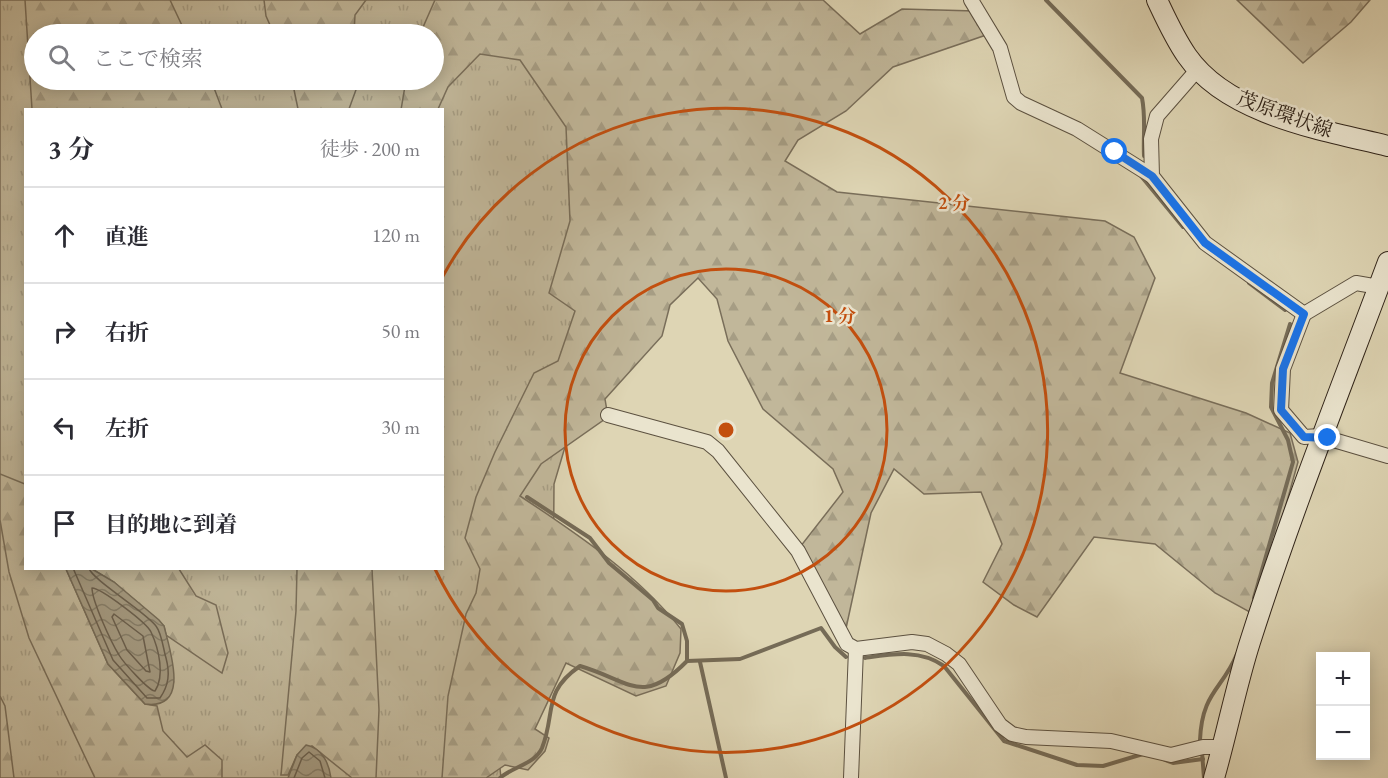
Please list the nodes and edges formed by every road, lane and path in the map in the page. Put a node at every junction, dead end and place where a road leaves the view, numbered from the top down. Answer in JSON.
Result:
{"nodes":[{"id":1,"x":971,"y":0,"type":"edge"},
{"id":2,"x":1157,"y":0,"type":"edge"},
{"id":3,"x":1198,"y":69,"type":"junction"},
{"id":4,"x":1388,"y":146,"type":"edge"},
{"id":5,"x":1152,"y":176,"type":"junction"},
{"id":6,"x":1388,"y":262,"type":"edge"},
{"id":7,"x":1379,"y":287,"type":"junction"},
{"id":8,"x":1304,"y":314,"type":"junction"},
{"id":9,"x":608,"y":415,"type":"dead end"},
{"id":10,"x":1320,"y":436,"type":"junction"},
{"id":11,"x":1388,"y":456,"type":"edge"},
{"id":12,"x":856,"y":649,"type":"junction"},
{"id":13,"x":1223,"y":747,"type":"junction"},
{"id":14,"x":851,"y":778,"type":"edge"},
{"id":15,"x":1214,"y":778,"type":"edge"}],
"edges":[{"from":1,"to":5,"type":"street"},
{"from":2,"to":3,"type":"street","name":"茂原環状線"},
{"from":3,"to":4,"type":"street","name":"茂原環状線"},
{"from":3,"to":5,"type":"street"},
{"from":5,"to":8,"type":"street"},
{"from":6,"to":7,"type":"street"},
{"from":7,"to":8,"type":"street"},
{"from":7,"to":10,"type":"street"},
{"from":8,"to":10,"type":"street"},
{"from":9,"to":12,"type":"street"},
{"from":10,"to":11,"type":"street"},
{"from":10,"to":13,"type":"street"},
{"from":12,"to":13,"type":"street"},
{"from":12,"to":14,"type":"street"},
{"from":13,"to":15,"type":"street"}]}
